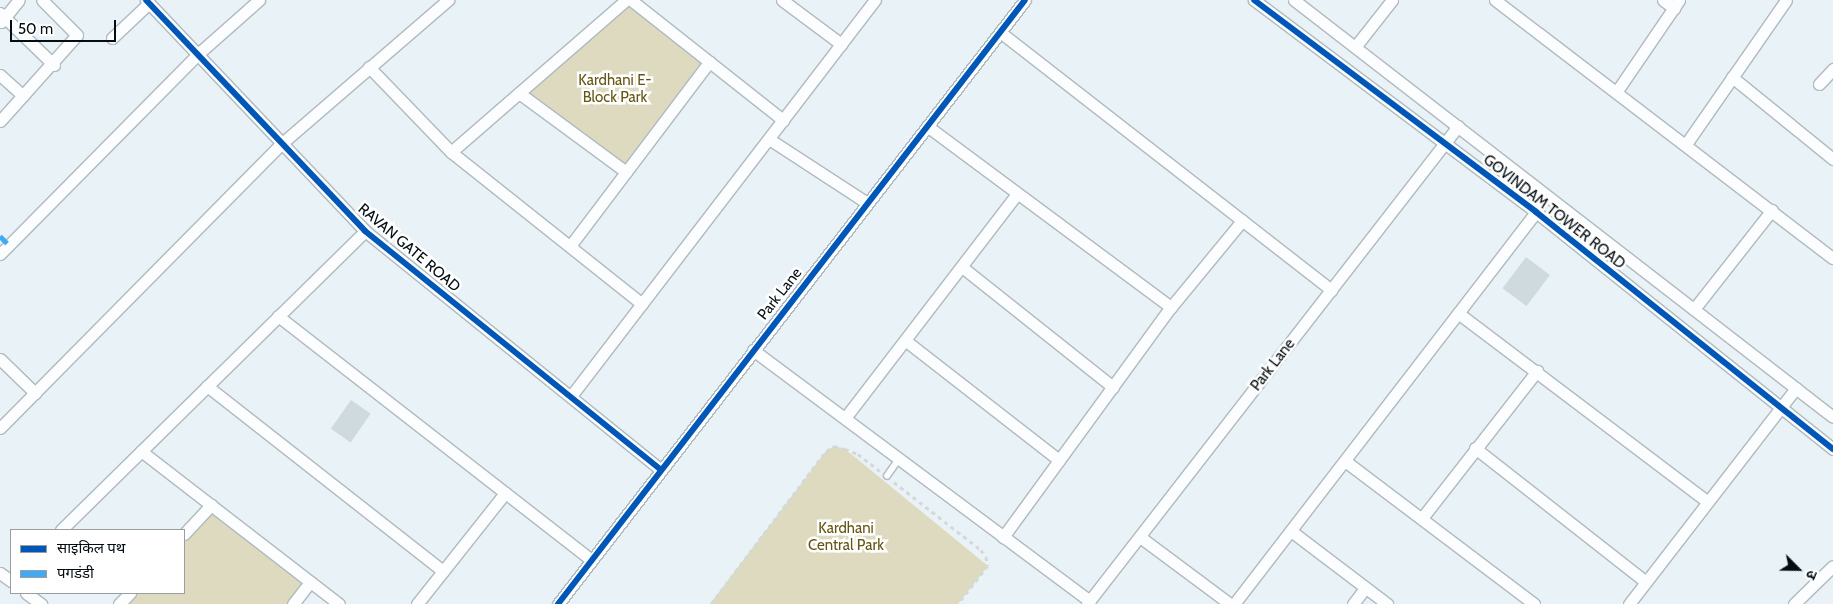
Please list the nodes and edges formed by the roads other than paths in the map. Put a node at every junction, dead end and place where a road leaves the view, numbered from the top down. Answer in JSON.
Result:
{"nodes":[{"id":1,"x":18,"y":0,"type":"edge"},
{"id":2,"x":42,"y":0,"type":"edge"},
{"id":3,"x":259,"y":0,"type":"edge"},
{"id":4,"x":448,"y":0,"type":"edge"},
{"id":5,"x":626,"y":0,"type":"edge"},
{"id":6,"x":631,"y":0,"type":"edge"},
{"id":7,"x":782,"y":0,"type":"edge"},
{"id":8,"x":875,"y":0,"type":"edge"},
{"id":9,"x":1025,"y":0,"type":"edge"},
{"id":10,"x":1254,"y":0,"type":"edge"},
{"id":11,"x":1294,"y":0,"type":"edge"},
{"id":12,"x":1392,"y":0,"type":"edge"},
{"id":13,"x":1495,"y":0,"type":"edge"},
{"id":14,"x":1663,"y":0,"type":"edge"},
{"id":15,"x":1786,"y":0,"type":"edge"},
{"id":16,"x":148,"y":2,"type":"edge"},
{"id":17,"x":1676,"y":4,"type":"edge"},
{"id":18,"x":2,"y":18,"type":"edge"},
{"id":19,"x":1000,"y":32,"type":"junction"},
{"id":20,"x":112,"y":38,"type":"dead end"},
{"id":21,"x":841,"y":44,"type":"junction"},
{"id":22,"x":1355,"y":47,"type":"junction"},
{"id":23,"x":199,"y":53,"type":"junction"},
{"id":24,"x":709,"y":62,"type":"junction"},
{"id":25,"x":54,"y":65,"type":"junction"},
{"id":26,"x":369,"y":68,"type":"junction"},
{"id":27,"x":1833,"y":69,"type":"edge"},
{"id":28,"x":0,"y":75,"type":"edge"},
{"id":29,"x":1732,"y":77,"type":"junction"},
{"id":30,"x":1820,"y":84,"type":"dead end"},
{"id":31,"x":1617,"y":91,"type":"junction"},
{"id":32,"x":519,"y":93,"type":"junction"},
{"id":33,"x":23,"y":96,"type":"junction"},
{"id":34,"x":783,"y":120,"type":"junction"},
{"id":35,"x":0,"y":121,"type":"edge"},
{"id":36,"x":926,"y":126,"type":"junction"},
{"id":37,"x":1458,"y":126,"type":"junction"},
{"id":38,"x":769,"y":138,"type":"junction"},
{"id":39,"x":1445,"y":143,"type":"junction"},
{"id":40,"x":281,"y":144,"type":"junction"},
{"id":41,"x":1686,"y":144,"type":"junction"},
{"id":42,"x":452,"y":152,"type":"junction"},
{"id":43,"x":1833,"y":160,"type":"edge"},
{"id":44,"x":626,"y":172,"type":"junction"},
{"id":45,"x":1017,"y":194,"type":"junction"},
{"id":46,"x":867,"y":202,"type":"junction"},
{"id":47,"x":1772,"y":210,"type":"junction"},
{"id":48,"x":1536,"y":212,"type":"junction"},
{"id":49,"x":1242,"y":221,"type":"junction"},
{"id":50,"x":365,"y":231,"type":"junction"},
{"id":51,"x":570,"y":246,"type":"junction"},
{"id":52,"x":0,"y":254,"type":"edge"},
{"id":53,"x":1833,"y":258,"type":"edge"},
{"id":54,"x":962,"y":267,"type":"junction"},
{"id":55,"x":1331,"y":290,"type":"junction"},
{"id":56,"x":642,"y":304,"type":"junction"},
{"id":57,"x":1171,"y":307,"type":"junction"},
{"id":58,"x":1694,"y":309,"type":"junction"},
{"id":59,"x":1458,"y":313,"type":"junction"},
{"id":60,"x":278,"y":316,"type":"junction"},
{"id":61,"x":906,"y":341,"type":"junction"},
{"id":62,"x":753,"y":350,"type":"junction"},
{"id":63,"x":0,"y":359,"type":"edge"},
{"id":64,"x":1537,"y":371,"type":"junction"},
{"id":65,"x":207,"y":386,"type":"junction"},
{"id":66,"x":1113,"y":386,"type":"junction"},
{"id":67,"x":1796,"y":388,"type":"junction"},
{"id":68,"x":35,"y":393,"type":"junction"},
{"id":69,"x":571,"y":396,"type":"junction"},
{"id":70,"x":1781,"y":409,"type":"junction"},
{"id":71,"x":1833,"y":417,"type":"edge"},
{"id":72,"x":845,"y":418,"type":"junction"},
{"id":73,"x":0,"y":428,"type":"edge"},
{"id":74,"x":1475,"y":448,"type":"junction"},
{"id":75,"x":1833,"y":450,"type":"edge"},
{"id":76,"x":142,"y":451,"type":"junction"},
{"id":77,"x":900,"y":459,"type":"junction"},
{"id":78,"x":1059,"y":460,"type":"junction"},
{"id":79,"x":1344,"y":461,"type":"junction"},
{"id":80,"x":660,"y":468,"type":"junction"},
{"id":81,"x":887,"y":476,"type":"road end"},
{"id":82,"x":504,"y":493,"type":"junction"},
{"id":83,"x":1707,"y":501,"type":"junction"},
{"id":84,"x":211,"y":505,"type":"junction"},
{"id":85,"x":1422,"y":518,"type":"junction"},
{"id":86,"x":62,"y":529,"type":"edge"},
{"id":87,"x":1291,"y":531,"type":"junction"},
{"id":88,"x":185,"y":533,"type":"edge"},
{"id":89,"x":1003,"y":536,"type":"junction"},
{"id":90,"x":1140,"y":537,"type":"junction"},
{"id":91,"x":591,"y":560,"type":"junction"},
{"id":92,"x":1833,"y":566,"type":"edge"},
{"id":93,"x":443,"y":571,"type":"junction"},
{"id":94,"x":310,"y":582,"type":"junction"},
{"id":95,"x":1646,"y":582,"type":"junction"},
{"id":96,"x":1365,"y":588,"type":"junction"},
{"id":97,"x":27,"y":594,"type":"edge"},
{"id":98,"x":129,"y":594,"type":"edge"},
{"id":99,"x":1089,"y":602,"type":"edge"},
{"id":100,"x":1526,"y":602,"type":"edge"},
{"id":101,"x":41,"y":604,"type":"edge"},
{"id":102,"x":119,"y":604,"type":"edge"},
{"id":103,"x":293,"y":604,"type":"edge"},
{"id":104,"x":339,"y":604,"type":"edge"},
{"id":105,"x":417,"y":604,"type":"edge"},
{"id":106,"x":558,"y":604,"type":"edge"},
{"id":107,"x":1230,"y":604,"type":"edge"},
{"id":108,"x":1234,"y":604,"type":"edge"},
{"id":109,"x":1353,"y":604,"type":"edge"},
{"id":110,"x":1387,"y":604,"type":"edge"},
{"id":111,"x":1629,"y":604,"type":"edge"},
{"id":112,"x":1794,"y":604,"type":"edge"}],
"edges":[{"from":1,"to":18,"type":"street"},
{"from":2,"to":25,"type":"street"},
{"from":3,"to":23,"type":"street"},
{"from":4,"to":26,"type":"street"},
{"from":5,"to":32,"type":"street"},
{"from":6,"to":24,"type":"street"},
{"from":7,"to":21,"type":"street"},
{"from":8,"to":21,"type":"street"},
{"from":9,"to":19,"type":"street","name":"Park Lane"},
{"from":10,"to":39,"type":"street","name":"GOVINDAM TOWER ROAD"},
{"from":11,"to":22,"type":"street","name":"GOVINDAM TOWER ROAD"},
{"from":12,"to":22,"type":"street"},
{"from":13,"to":31,"type":"street"},
{"from":14,"to":17,"type":"street"},
{"from":15,"to":29,"type":"street"},
{"from":16,"to":20,"type":"street"},
{"from":16,"to":23,"type":"street","name":"RAVAN GATE ROAD"},
{"from":17,"to":31,"type":"street"},
{"from":18,"to":25,"type":"street"},
{"from":19,"to":36,"type":"street","name":"Park Lane"},
{"from":19,"to":49,"type":"street"},
{"from":21,"to":34,"type":"street"},
{"from":22,"to":37,"type":"street","name":"GOVINDAM TOWER ROAD"},
{"from":23,"to":40,"type":"street","name":"RAVAN GATE ROAD"},
{"from":23,"to":52,"type":"street"},
{"from":24,"to":34,"type":"street"},
{"from":24,"to":44,"type":"street"},
{"from":25,"to":33,"type":"street"},
{"from":26,"to":40,"type":"street"},
{"from":26,"to":42,"type":"street"},
{"from":27,"to":30,"type":"street"},
{"from":28,"to":33,"type":"street"},
{"from":29,"to":41,"type":"street"},
{"from":29,"to":43,"type":"street"},
{"from":31,"to":41,"type":"street"},
{"from":32,"to":42,"type":"street"},
{"from":32,"to":44,"type":"street"},
{"from":33,"to":35,"type":"street"},
{"from":34,"to":38,"type":"street"},
{"from":36,"to":45,"type":"street"},
{"from":36,"to":46,"type":"street","name":"Park Lane"},
{"from":37,"to":39,"type":"street","name":"Park Lane"},
{"from":37,"to":58,"type":"street","name":"GOVINDAM TOWER ROAD"},
{"from":38,"to":46,"type":"street"},
{"from":38,"to":56,"type":"street"},
{"from":39,"to":48,"type":"street","name":"GOVINDAM TOWER ROAD"},
{"from":39,"to":55,"type":"street","name":"Park Lane"},
{"from":40,"to":50,"type":"street","name":"RAVAN GATE ROAD"},
{"from":40,"to":68,"type":"street"},
{"from":41,"to":47,"type":"street"},
{"from":42,"to":51,"type":"street"},
{"from":44,"to":51,"type":"street"},
{"from":45,"to":54,"type":"street"},
{"from":45,"to":57,"type":"street"},
{"from":46,"to":62,"type":"street","name":"Park Lane"},
{"from":47,"to":53,"type":"street"},
{"from":47,"to":58,"type":"street"},
{"from":48,"to":59,"type":"street"},
{"from":48,"to":70,"type":"street","name":"GOVINDAM TOWER ROAD"},
{"from":49,"to":55,"type":"street"},
{"from":49,"to":57,"type":"street"},
{"from":50,"to":60,"type":"street"},
{"from":50,"to":69,"type":"street","name":"RAVAN GATE ROAD"},
{"from":51,"to":56,"type":"street"},
{"from":54,"to":61,"type":"street"},
{"from":54,"to":66,"type":"street"},
{"from":55,"to":90,"type":"street","name":"Park Lane"},
{"from":56,"to":69,"type":"street"},
{"from":57,"to":66,"type":"street"},
{"from":58,"to":67,"type":"street","name":"GOVINDAM TOWER ROAD"},
{"from":59,"to":64,"type":"street"},
{"from":59,"to":79,"type":"street"},
{"from":60,"to":65,"type":"street"},
{"from":60,"to":82,"type":"street"},
{"from":61,"to":72,"type":"street"},
{"from":61,"to":78,"type":"street"},
{"from":62,"to":72,"type":"street"},
{"from":62,"to":80,"type":"street","name":"Park Lane"},
{"from":63,"to":68,"type":"street"},
{"from":64,"to":74,"type":"street"},
{"from":64,"to":83,"type":"street"},
{"from":65,"to":76,"type":"street"},
{"from":65,"to":93,"type":"street"},
{"from":66,"to":78,"type":"street"},
{"from":67,"to":70,"type":"street"},
{"from":67,"to":71,"type":"street","name":"GOVINDAM TOWER ROAD"},
{"from":68,"to":73,"type":"street"},
{"from":69,"to":80,"type":"street","name":"RAVAN GATE ROAD"},
{"from":70,"to":75,"type":"street","name":"GOVINDAM TOWER ROAD"},
{"from":70,"to":83,"type":"street"},
{"from":72,"to":77,"type":"street"},
{"from":74,"to":85,"type":"street"},
{"from":74,"to":95,"type":"street"},
{"from":76,"to":84,"type":"street"},
{"from":76,"to":86,"type":"street"},
{"from":77,"to":81,"type":"lane"},
{"from":77,"to":89,"type":"street"},
{"from":78,"to":89,"type":"street"},
{"from":79,"to":85,"type":"street"},
{"from":79,"to":87,"type":"street"},
{"from":80,"to":91,"type":"street","name":"Park Lane"},
{"from":82,"to":91,"type":"street"},
{"from":82,"to":93,"type":"street"},
{"from":83,"to":95,"type":"street"},
{"from":84,"to":88,"type":"street"},
{"from":84,"to":94,"type":"street"},
{"from":85,"to":100,"type":"street"},
{"from":87,"to":96,"type":"street"},
{"from":87,"to":108,"type":"street"},
{"from":89,"to":99,"type":"street"},
{"from":90,"to":99,"type":"street","name":"Park Lane"},
{"from":90,"to":107,"type":"street"},
{"from":91,"to":106,"type":"street","name":"Park Lane"},
{"from":92,"to":112,"type":"street"},
{"from":93,"to":105,"type":"street"},
{"from":94,"to":103,"type":"street"},
{"from":94,"to":104,"type":"street"},
{"from":95,"to":111,"type":"street"},
{"from":96,"to":109,"type":"street"},
{"from":96,"to":110,"type":"street"},
{"from":97,"to":101,"type":"street"},
{"from":98,"to":102,"type":"street"}]}
